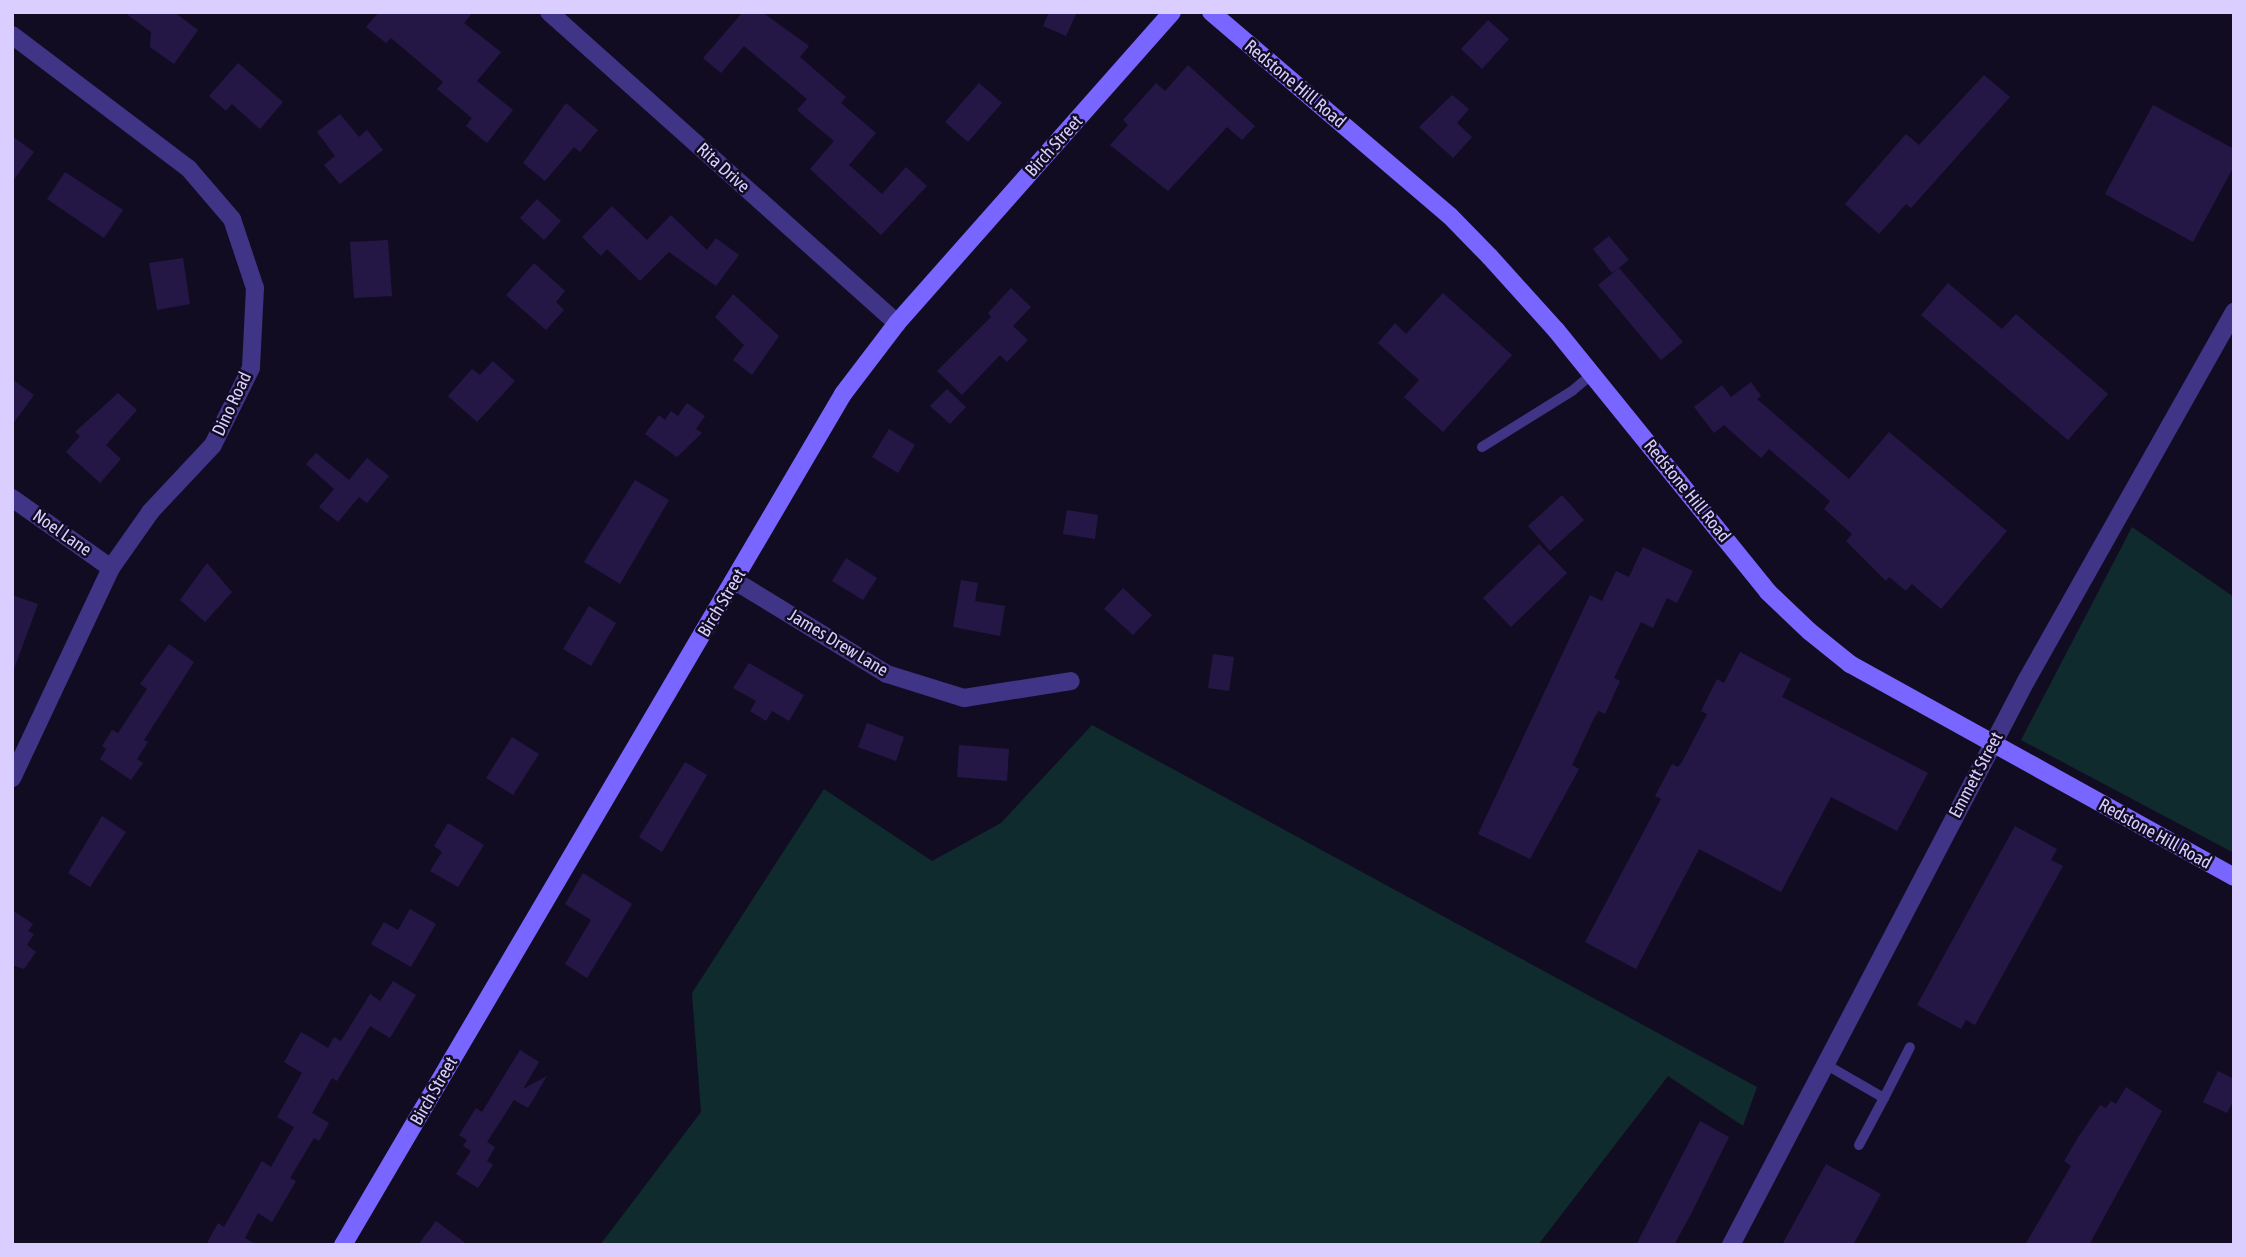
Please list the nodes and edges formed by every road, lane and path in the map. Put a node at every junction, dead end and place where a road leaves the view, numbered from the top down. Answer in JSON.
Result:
{"nodes":[{"id":1,"x":549,"y":12,"type":"edge"},
{"id":2,"x":1172,"y":12,"type":"edge"},
{"id":3,"x":1211,"y":12,"type":"edge"},
{"id":4,"x":12,"y":35,"type":"edge"},
{"id":5,"x":2234,"y":312,"type":"edge"},
{"id":6,"x":897,"y":323,"type":"junction"},
{"id":7,"x":1592,"y":374,"type":"junction"},
{"id":8,"x":1482,"y":447,"type":"dead end"},
{"id":9,"x":12,"y":498,"type":"edge"},
{"id":10,"x":111,"y":568,"type":"junction"},
{"id":11,"x":735,"y":581,"type":"junction"},
{"id":12,"x":1070,"y":681,"type":"dead end"},
{"id":13,"x":1991,"y":746,"type":"junction"},
{"id":14,"x":12,"y":778,"type":"edge"},
{"id":15,"x":2234,"y":877,"type":"edge"},
{"id":16,"x":1910,"y":1047,"type":"dead end"},
{"id":17,"x":1825,"y":1064,"type":"junction"},
{"id":18,"x":1884,"y":1098,"type":"junction"},
{"id":19,"x":1859,"y":1145,"type":"dead end"},
{"id":20,"x":344,"y":1245,"type":"edge"},
{"id":21,"x":1731,"y":1245,"type":"edge"}],
"edges":[{"from":1,"to":6,"type":"street","name":"Rita Drive"},
{"from":2,"to":6,"type":"main road","name":"Birch Street"},
{"from":3,"to":7,"type":"main road","name":"Redstone Hill Road"},
{"from":4,"to":10,"type":"street","name":"Dino Road"},
{"from":5,"to":13,"type":"street","name":"Emmett Street"},
{"from":6,"to":11,"type":"main road","name":"Birch Street"},
{"from":7,"to":8,"type":"lane"},
{"from":7,"to":13,"type":"main road","name":"Redstone Hill Road"},
{"from":9,"to":10,"type":"street","name":"Noel Lane"},
{"from":10,"to":14,"type":"street","name":"Dino Road"},
{"from":11,"to":12,"type":"street","name":"James Drew Lane"},
{"from":11,"to":20,"type":"main road","name":"Birch Street"},
{"from":13,"to":15,"type":"main road","name":"Redstone Hill Road"},
{"from":13,"to":17,"type":"street","name":"Emmett Street"},
{"from":16,"to":18,"type":"lane"},
{"from":17,"to":18,"type":"lane"},
{"from":17,"to":21,"type":"street","name":"Emmett Street"},
{"from":18,"to":19,"type":"lane"}]}
